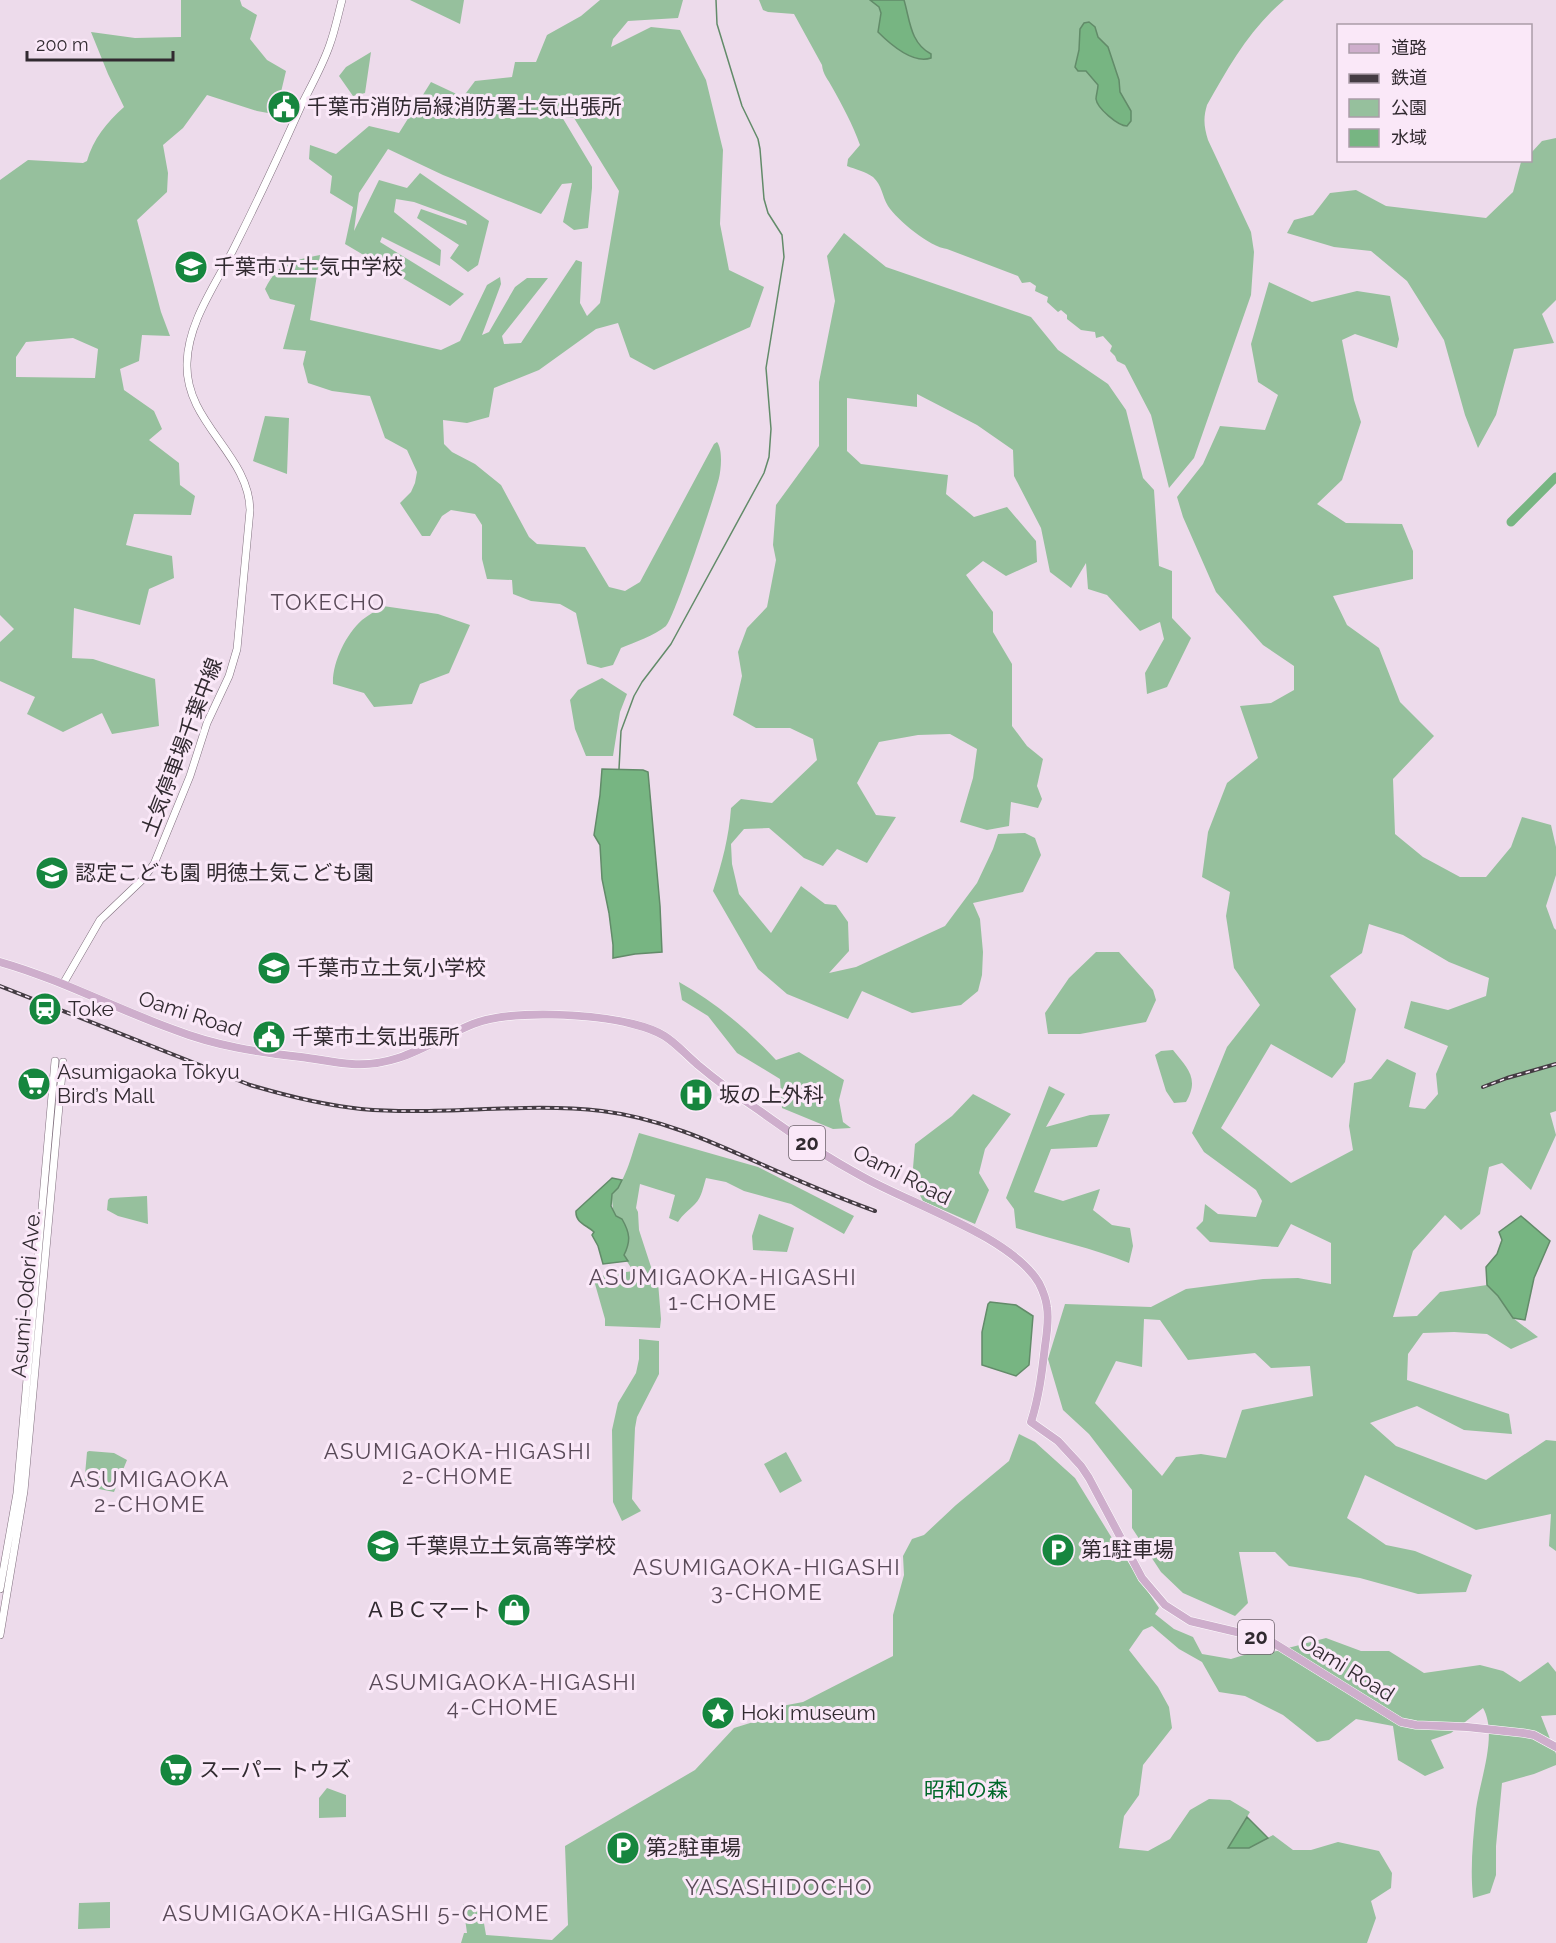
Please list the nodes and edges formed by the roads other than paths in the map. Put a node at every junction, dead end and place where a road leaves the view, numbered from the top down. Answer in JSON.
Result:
{"nodes":[{"id":1,"x":342,"y":0,"type":"edge"},
{"id":2,"x":0,"y":962,"type":"edge"},
{"id":3,"x":63,"y":984,"type":"junction"},
{"id":4,"x":0,"y":1589,"type":"edge"},
{"id":5,"x":0,"y":1635,"type":"edge"},
{"id":6,"x":1556,"y":1747,"type":"edge"}],
"edges":[{"from":1,"to":3,"type":"main road","name":"土気停車場千葉中線"},
{"from":2,"to":3,"type":"main road","name":"Oami Road","number":"20"},
{"from":3,"to":6,"type":"main road","name":"Oami Road","number":"20"},
{"from":4,"to":5,"type":"main road","name":"Asumi-Odori Ave."}]}
